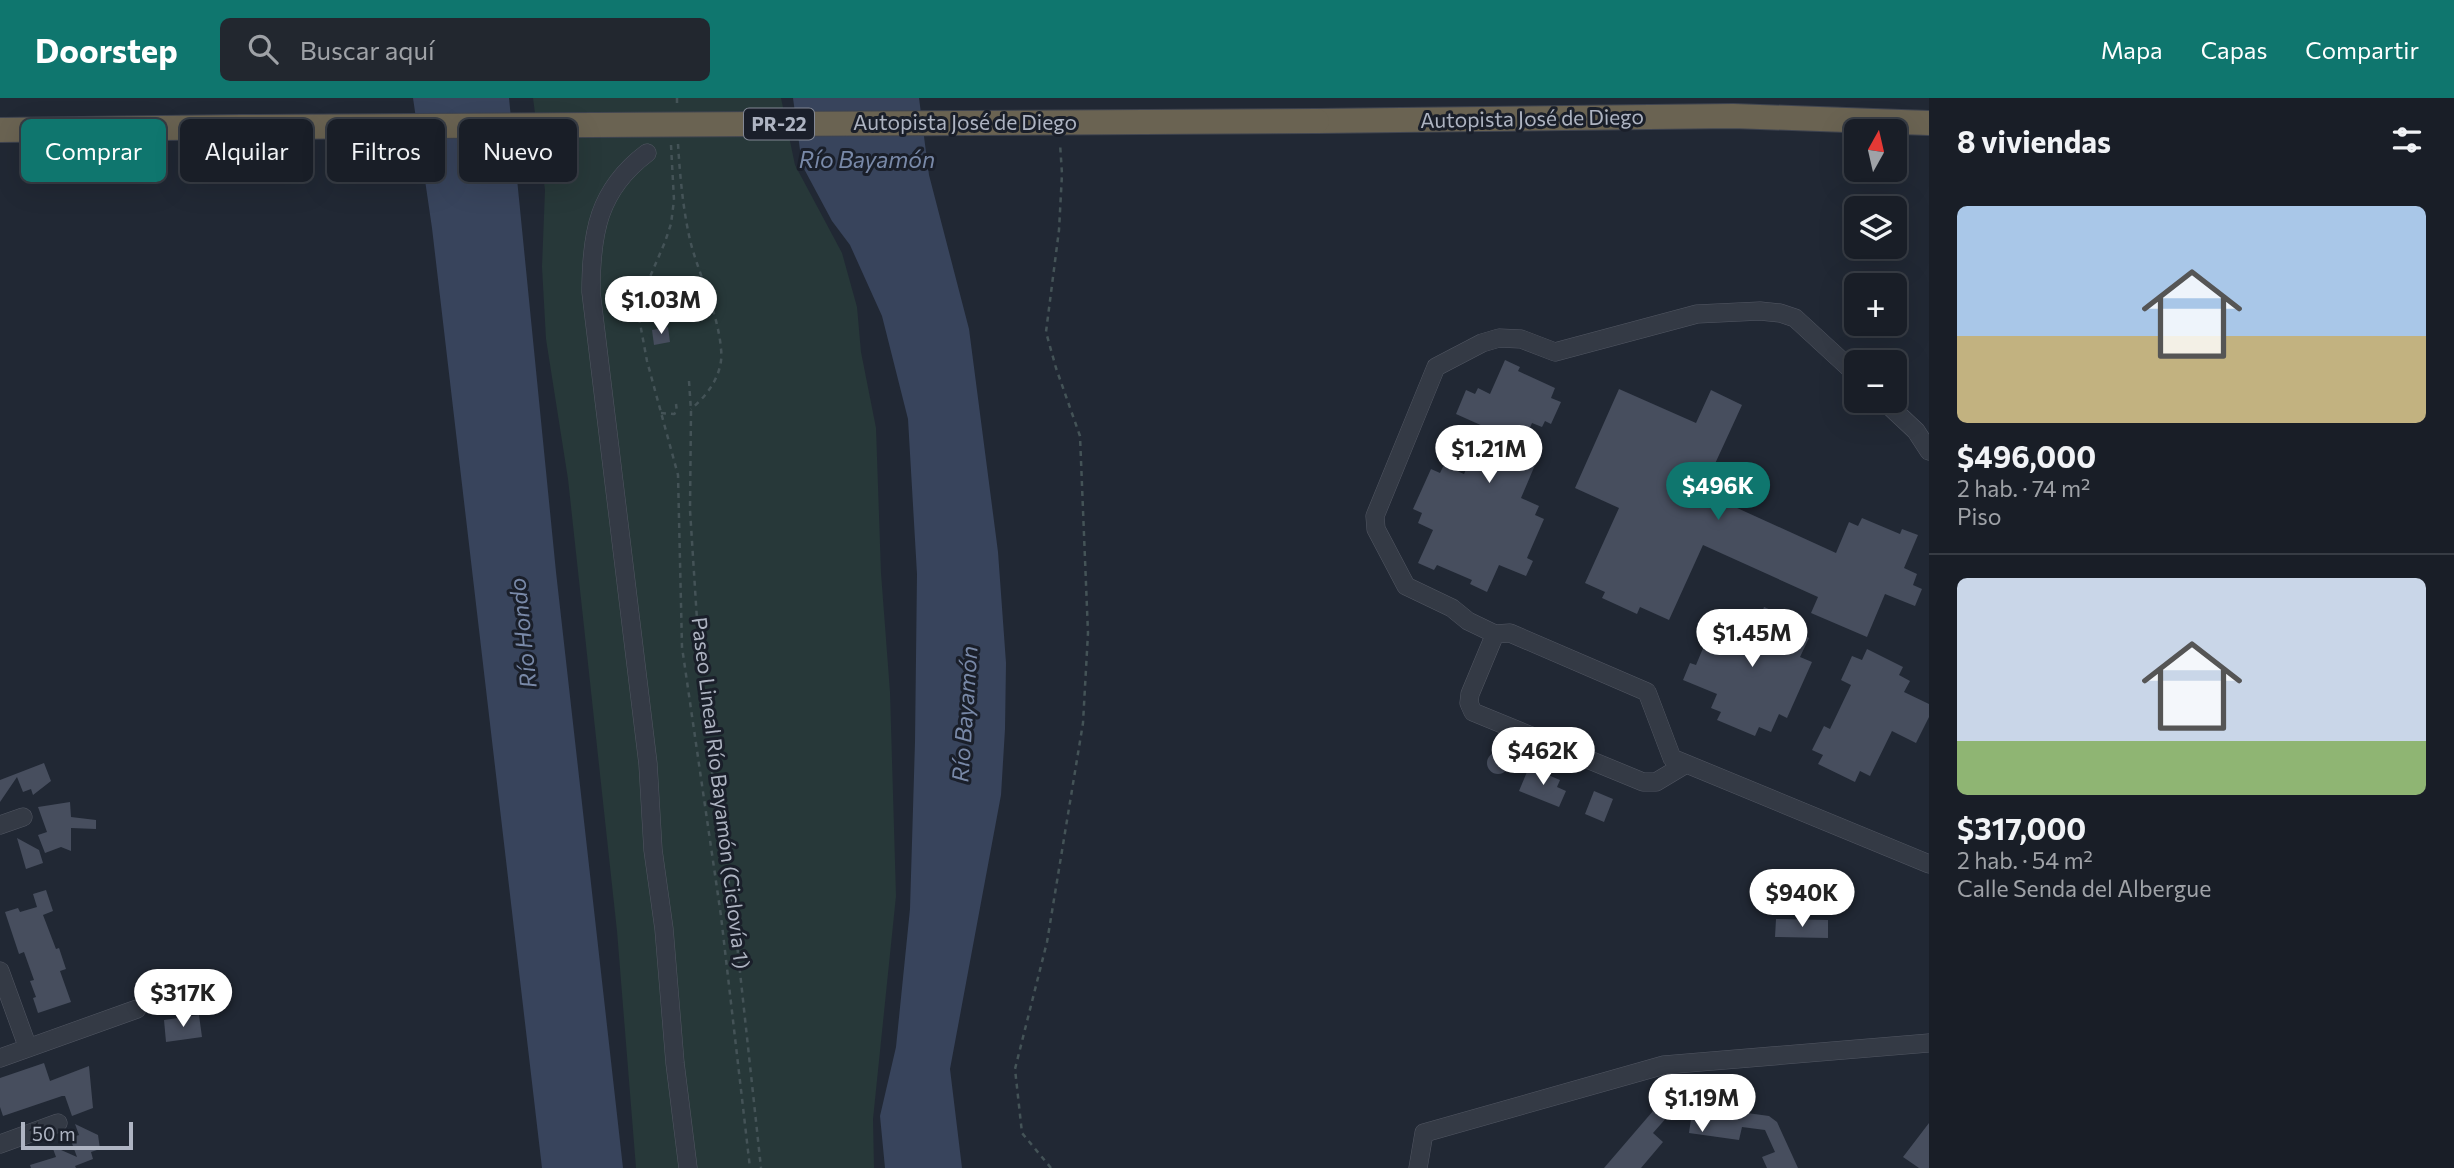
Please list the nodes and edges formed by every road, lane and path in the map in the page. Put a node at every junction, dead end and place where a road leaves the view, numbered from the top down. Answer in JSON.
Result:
{"nodes":[{"id":1,"x":677,"y":98,"type":"edge"},
{"id":2,"x":677,"y":112,"type":"dead end"},
{"id":3,"x":0,"y":117,"type":"edge"},
{"id":4,"x":180,"y":120,"type":"edge"},
{"id":5,"x":1929,"y":123,"type":"edge"},
{"id":6,"x":313,"y":127,"type":"edge"},
{"id":7,"x":180,"y":128,"type":"edge"},
{"id":8,"x":0,"y":130,"type":"edge"},
{"id":9,"x":669,"y":134,"type":"dead end"},
{"id":10,"x":678,"y":136,"type":"dead end"},
{"id":11,"x":1059,"y":136,"type":"dead end"},
{"id":12,"x":647,"y":153,"type":"dead end"},
{"id":13,"x":1844,"y":363,"type":"edge"},
{"id":14,"x":689,"y":381,"type":"dead end"},
{"id":15,"x":676,"y":404,"type":"dead end"},
{"id":16,"x":691,"y":409,"type":"junction"},
{"id":17,"x":1897,"y":413,"type":"edge"},
{"id":18,"x":661,"y":414,"type":"junction"},
{"id":19,"x":1929,"y":451,"type":"edge"},
{"id":20,"x":1495,"y":634,"type":"junction"},
{"id":21,"x":1686,"y":764,"type":"junction"},
{"id":22,"x":23,"y":817,"type":"dead end"},
{"id":23,"x":0,"y":825,"type":"edge"},
{"id":24,"x":1927,"y":858,"type":"edge"},
{"id":25,"x":0,"y":971,"type":"edge"},
{"id":26,"x":137,"y":1009,"type":"dead end"},
{"id":27,"x":1929,"y":1043,"type":"edge"},
{"id":28,"x":28,"y":1048,"type":"junction"},
{"id":29,"x":0,"y":1058,"type":"edge"},
{"id":30,"x":58,"y":1123,"type":"dead end"},
{"id":31,"x":0,"y":1144,"type":"edge"},
{"id":32,"x":688,"y":1168,"type":"edge"},
{"id":33,"x":750,"y":1168,"type":"edge"},
{"id":34,"x":761,"y":1168,"type":"edge"},
{"id":35,"x":1051,"y":1168,"type":"edge"},
{"id":36,"x":1418,"y":1168,"type":"edge"}],
"edges":[{"from":1,"to":2,"type":"path"},
{"from":3,"to":4,"type":"highway"},
{"from":5,"to":6,"type":"highway","name":"Autopista José de Diego","number":"PR-22","bridge":true},
{"from":7,"to":8,"type":"highway","name":"Autopista José de Diego","number":"PR-22"},
{"from":9,"to":18,"type":"path","name":"Paseo Lineal Río Bayamón (Ciclovía 1)"},
{"from":10,"to":16,"type":"path"},
{"from":11,"to":35,"type":"path"},
{"from":12,"to":32,"type":"street"},
{"from":13,"to":20,"type":"street"},
{"from":14,"to":16,"type":"path"},
{"from":15,"to":18,"type":"path"},
{"from":16,"to":34,"type":"path"},
{"from":17,"to":19,"type":"street"},
{"from":18,"to":33,"type":"path","name":"Paseo Lineal Río Bayamón (Ciclovía 1)"},
{"from":20,"to":21,"type":"street"},
{"from":20,"to":21,"type":"street"},
{"from":21,"to":24,"type":"street"},
{"from":22,"to":23,"type":"street"},
{"from":25,"to":28,"type":"street"},
{"from":26,"to":28,"type":"street"},
{"from":27,"to":36,"type":"street"},
{"from":28,"to":29,"type":"street"},
{"from":30,"to":31,"type":"street"}]}
